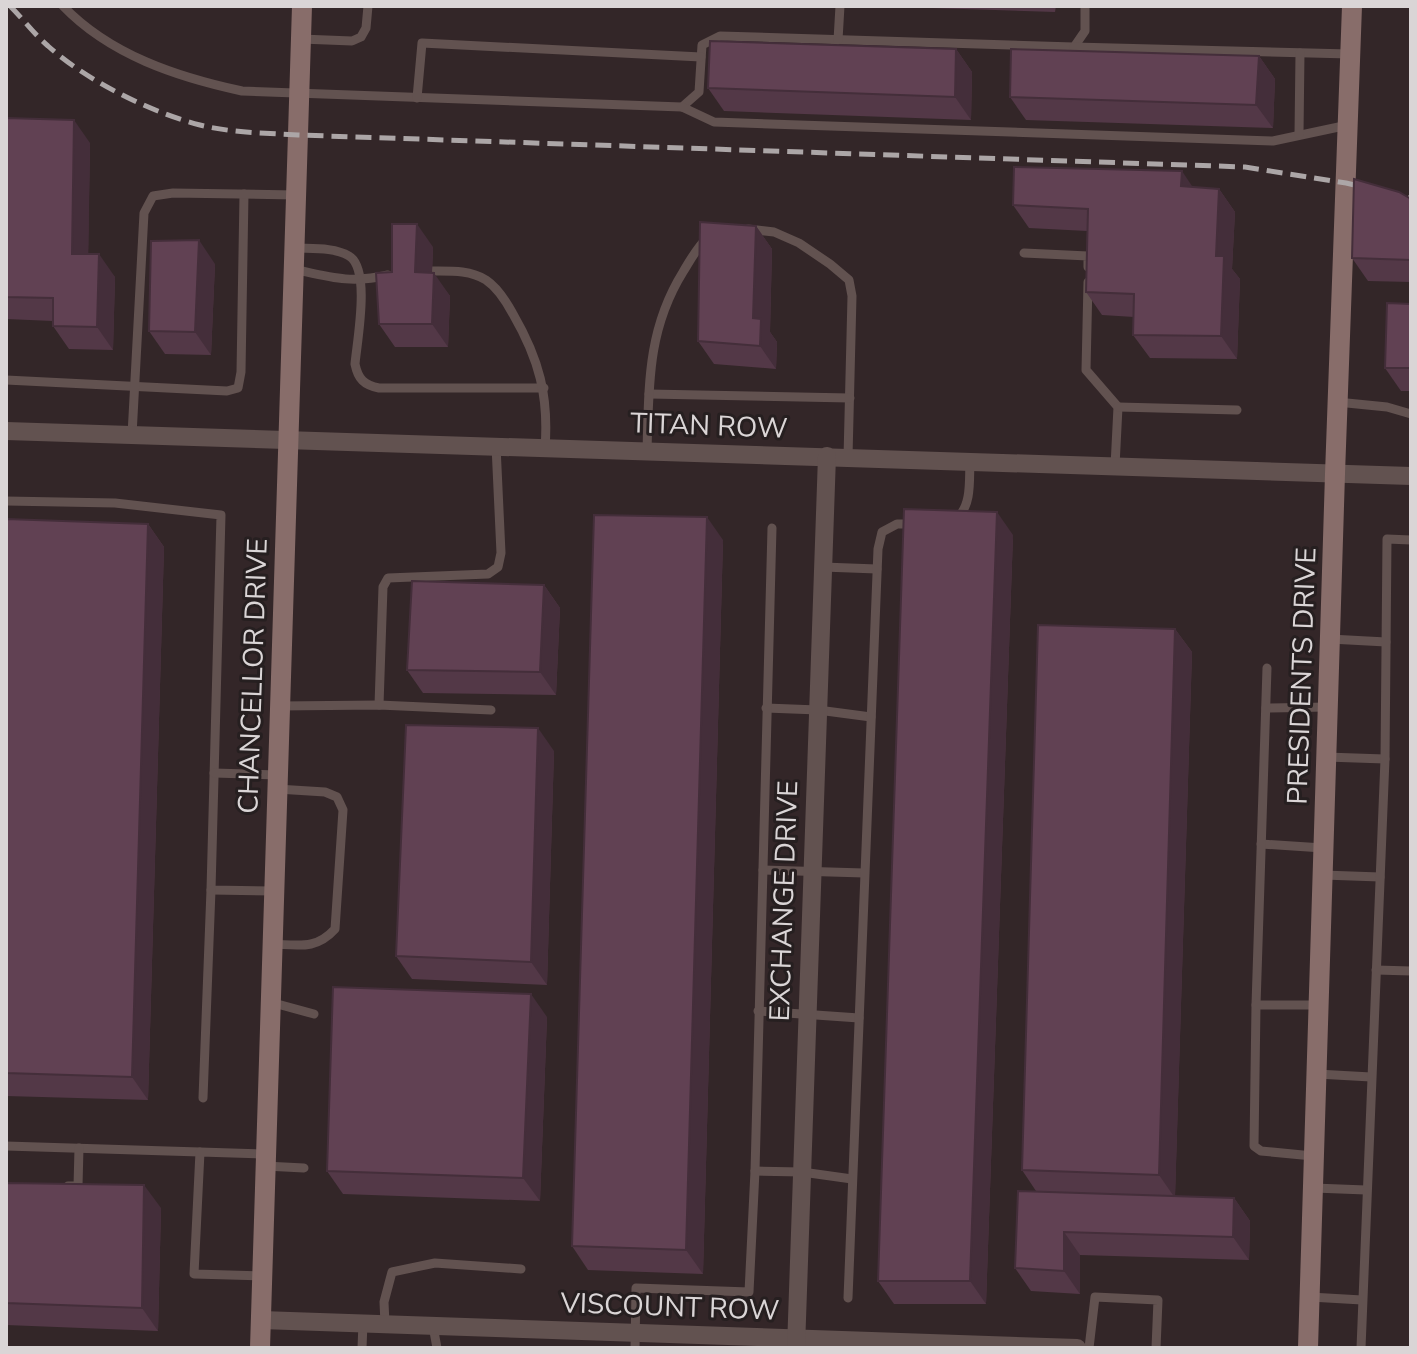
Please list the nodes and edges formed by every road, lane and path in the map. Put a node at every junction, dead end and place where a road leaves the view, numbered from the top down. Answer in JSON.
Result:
{"nodes":[{"id":1,"x":302,"y":6,"type":"edge"},
{"id":2,"x":368,"y":6,"type":"edge"},
{"id":3,"x":840,"y":6,"type":"edge"},
{"id":4,"x":1085,"y":6,"type":"edge"},
{"id":5,"x":1352,"y":6,"type":"edge"},
{"id":6,"x":69,"y":8,"type":"edge"},
{"id":7,"x":301,"y":39,"type":"junction"},
{"id":8,"x":838,"y":40,"type":"junction"},
{"id":9,"x":1074,"y":47,"type":"junction"},
{"id":10,"x":1300,"y":53,"type":"junction"},
{"id":11,"x":1350,"y":54,"type":"junction"},
{"id":12,"x":701,"y":57,"type":"junction"},
{"id":13,"x":299,"y":94,"type":"junction"},
{"id":14,"x":417,"y":98,"type":"junction"},
{"id":15,"x":682,"y":107,"type":"junction"},
{"id":16,"x":1348,"y":125,"type":"junction"},
{"id":17,"x":1299,"y":134,"type":"junction"},
{"id":18,"x":244,"y":194,"type":"junction"},
{"id":19,"x":296,"y":195,"type":"junction"},
{"id":20,"x":736,"y":228,"type":"edge"},
{"id":21,"x":716,"y":230,"type":"edge"},
{"id":22,"x":294,"y":248,"type":"junction"},
{"id":23,"x":1024,"y":253,"type":"dead end"},
{"id":24,"x":293,"y":269,"type":"junction"},
{"id":25,"x":432,"y":271,"type":"edge"},
{"id":26,"x":393,"y":274,"type":"edge"},
{"id":27,"x":362,"y":281,"type":"junction"},
{"id":28,"x":6,"y":380,"type":"edge"},
{"id":29,"x":135,"y":387,"type":"junction"},
{"id":30,"x":544,"y":388,"type":"junction"},
{"id":31,"x":649,"y":394,"type":"junction"},
{"id":32,"x":850,"y":398,"type":"junction"},
{"id":33,"x":1337,"y":402,"type":"junction"},
{"id":34,"x":1118,"y":407,"type":"junction"},
{"id":35,"x":1237,"y":410,"type":"dead end"},
{"id":36,"x":1411,"y":414,"type":"edge"},
{"id":37,"x":6,"y":431,"type":"edge"},
{"id":38,"x":132,"y":435,"type":"junction"},
{"id":39,"x":287,"y":439,"type":"junction"},
{"id":40,"x":496,"y":446,"type":"junction"},
{"id":41,"x":545,"y":448,"type":"junction"},
{"id":42,"x":647,"y":451,"type":"junction"},
{"id":43,"x":827,"y":456,"type":"junction"},
{"id":44,"x":848,"y":457,"type":"junction"},
{"id":45,"x":970,"y":461,"type":"junction"},
{"id":46,"x":1115,"y":466,"type":"junction"},
{"id":47,"x":1335,"y":474,"type":"junction"},
{"id":48,"x":1411,"y":476,"type":"edge"},
{"id":49,"x":6,"y":501,"type":"edge"},
{"id":50,"x":950,"y":523,"type":"edge"},
{"id":51,"x":924,"y":524,"type":"edge"},
{"id":52,"x":772,"y":528,"type":"dead end"},
{"id":53,"x":1411,"y":540,"type":"edge"},
{"id":54,"x":823,"y":567,"type":"junction"},
{"id":55,"x":877,"y":569,"type":"junction"},
{"id":56,"x":1330,"y":639,"type":"junction"},
{"id":57,"x":1386,"y":642,"type":"junction"},
{"id":58,"x":1267,"y":668,"type":"dead end"},
{"id":59,"x":379,"y":705,"type":"junction"},
{"id":60,"x":279,"y":706,"type":"junction"},
{"id":61,"x":1328,"y":707,"type":"junction"},
{"id":62,"x":766,"y":708,"type":"junction"},
{"id":63,"x":1266,"y":708,"type":"junction"},
{"id":64,"x":491,"y":710,"type":"dead end"},
{"id":65,"x":818,"y":710,"type":"junction"},
{"id":66,"x":871,"y":717,"type":"junction"},
{"id":67,"x":1326,"y":757,"type":"junction"},
{"id":68,"x":1385,"y":759,"type":"junction"},
{"id":69,"x":214,"y":773,"type":"junction"},
{"id":70,"x":277,"y":782,"type":"junction"},
{"id":71,"x":1261,"y":844,"type":"junction"},
{"id":72,"x":1323,"y":848,"type":"junction"},
{"id":73,"x":763,"y":870,"type":"junction"},
{"id":74,"x":812,"y":872,"type":"junction"},
{"id":75,"x":864,"y":873,"type":"junction"},
{"id":76,"x":1323,"y":875,"type":"junction"},
{"id":77,"x":1380,"y":877,"type":"junction"},
{"id":78,"x":211,"y":890,"type":"junction"},
{"id":79,"x":274,"y":891,"type":"junction"},
{"id":80,"x":272,"y":944,"type":"junction"},
{"id":81,"x":1376,"y":970,"type":"junction"},
{"id":82,"x":1411,"y":971,"type":"edge"},
{"id":83,"x":270,"y":1002,"type":"junction"},
{"id":84,"x":1256,"y":1005,"type":"junction"},
{"id":85,"x":1319,"y":1005,"type":"junction"},
{"id":86,"x":758,"y":1011,"type":"junction"},
{"id":87,"x":807,"y":1013,"type":"junction"},
{"id":88,"x":314,"y":1014,"type":"dead end"},
{"id":89,"x":859,"y":1018,"type":"junction"},
{"id":90,"x":1317,"y":1074,"type":"junction"},
{"id":91,"x":1371,"y":1077,"type":"junction"},
{"id":92,"x":203,"y":1098,"type":"dead end"},
{"id":93,"x":6,"y":1146,"type":"edge"},
{"id":94,"x":79,"y":1148,"type":"junction"},
{"id":95,"x":200,"y":1152,"type":"junction"},
{"id":96,"x":1314,"y":1156,"type":"junction"},
{"id":97,"x":265,"y":1160,"type":"junction"},
{"id":98,"x":304,"y":1168,"type":"dead end"},
{"id":99,"x":755,"y":1171,"type":"junction"},
{"id":100,"x":802,"y":1172,"type":"junction"},
{"id":101,"x":852,"y":1179,"type":"junction"},
{"id":102,"x":64,"y":1186,"type":"edge"},
{"id":103,"x":1313,"y":1188,"type":"junction"},
{"id":104,"x":1366,"y":1190,"type":"junction"},
{"id":105,"x":521,"y":1269,"type":"dead end"},
{"id":106,"x":262,"y":1276,"type":"junction"},
{"id":107,"x":1310,"y":1297,"type":"junction"},
{"id":108,"x":848,"y":1298,"type":"dead end"},
{"id":109,"x":1362,"y":1300,"type":"junction"},
{"id":110,"x":261,"y":1320,"type":"junction"},
{"id":111,"x":363,"y":1323,"type":"junction"},
{"id":112,"x":385,"y":1324,"type":"junction"},
{"id":113,"x":433,"y":1326,"type":"junction"},
{"id":114,"x":635,"y":1340,"type":"edge"},
{"id":115,"x":796,"y":1343,"type":"edge"},
{"id":116,"x":947,"y":1346,"type":"edge"},
{"id":117,"x":260,"y":1348,"type":"edge"},
{"id":118,"x":362,"y":1348,"type":"edge"},
{"id":119,"x":437,"y":1348,"type":"edge"},
{"id":120,"x":1077,"y":1348,"type":"edge"},
{"id":121,"x":1089,"y":1348,"type":"edge"},
{"id":122,"x":1156,"y":1348,"type":"edge"},
{"id":123,"x":1308,"y":1348,"type":"edge"},
{"id":124,"x":1361,"y":1348,"type":"edge"}],
"edges":[{"from":1,"to":7,"type":"street","name":"CHANCELLOR DRIVE"},
{"from":2,"to":7,"type":"lane"},
{"from":3,"to":8,"type":"lane"},
{"from":4,"to":9,"type":"lane"},
{"from":5,"to":11,"type":"street","name":"PRESIDENTS DRIVE"},
{"from":6,"to":13,"type":"lane"},
{"from":7,"to":13,"type":"street","name":"CHANCELLOR DRIVE"},
{"from":8,"to":9,"type":"lane"},
{"from":8,"to":12,"type":"lane"},
{"from":9,"to":10,"type":"lane"},
{"from":10,"to":11,"type":"lane"},
{"from":10,"to":17,"type":"lane"},
{"from":11,"to":16,"type":"street","name":"PRESIDENTS DRIVE"},
{"from":12,"to":14,"type":"lane"},
{"from":12,"to":15,"type":"lane"},
{"from":13,"to":14,"type":"lane"},
{"from":13,"to":19,"type":"street","name":"CHANCELLOR DRIVE"},
{"from":14,"to":15,"type":"lane"},
{"from":15,"to":17,"type":"lane"},
{"from":16,"to":17,"type":"lane"},
{"from":16,"to":33,"type":"street","name":"PRESIDENTS DRIVE"},
{"from":18,"to":19,"type":"lane"},
{"from":18,"to":29,"type":"lane"},
{"from":18,"to":29,"type":"lane"},
{"from":19,"to":22,"type":"street","name":"CHANCELLOR DRIVE"},
{"from":20,"to":32,"type":"lane"},
{"from":21,"to":31,"type":"lane"},
{"from":22,"to":24,"type":"street","name":"CHANCELLOR DRIVE"},
{"from":22,"to":27,"type":"lane"},
{"from":23,"to":34,"type":"lane"},
{"from":24,"to":27,"type":"lane"},
{"from":24,"to":39,"type":"street","name":"CHANCELLOR DRIVE"},
{"from":25,"to":30,"type":"lane"},
{"from":26,"to":27,"type":"lane"},
{"from":27,"to":30,"type":"lane"},
{"from":28,"to":29,"type":"lane"},
{"from":29,"to":38,"type":"lane"},
{"from":30,"to":41,"type":"lane"},
{"from":31,"to":32,"type":"lane"},
{"from":31,"to":42,"type":"lane"},
{"from":32,"to":44,"type":"lane"},
{"from":33,"to":36,"type":"lane"},
{"from":33,"to":47,"type":"street","name":"PRESIDENTS DRIVE"},
{"from":34,"to":35,"type":"lane"},
{"from":34,"to":46,"type":"lane"},
{"from":37,"to":38,"type":"street","name":"TITAN ROW"},
{"from":38,"to":39,"type":"street","name":"TITAN ROW"},
{"from":39,"to":40,"type":"street","name":"TITAN ROW"},
{"from":39,"to":60,"type":"street","name":"CHANCELLOR DRIVE"},
{"from":40,"to":41,"type":"street","name":"TITAN ROW"},
{"from":40,"to":59,"type":"lane"},
{"from":41,"to":42,"type":"street","name":"TITAN ROW"},
{"from":42,"to":43,"type":"street","name":"TITAN ROW"},
{"from":43,"to":44,"type":"street","name":"TITAN ROW"},
{"from":43,"to":54,"type":"street","name":"EXCHANGE DRIVE"},
{"from":44,"to":45,"type":"street","name":"TITAN ROW"},
{"from":45,"to":46,"type":"street","name":"TITAN ROW"},
{"from":45,"to":50,"type":"lane"},
{"from":46,"to":47,"type":"street","name":"TITAN ROW"},
{"from":47,"to":48,"type":"street","name":"TITAN ROW"},
{"from":47,"to":56,"type":"street","name":"PRESIDENTS DRIVE"},
{"from":49,"to":69,"type":"lane"},
{"from":51,"to":55,"type":"lane"},
{"from":52,"to":62,"type":"lane"},
{"from":53,"to":57,"type":"lane"},
{"from":54,"to":55,"type":"lane"},
{"from":54,"to":65,"type":"street","name":"EXCHANGE DRIVE"},
{"from":55,"to":66,"type":"lane"},
{"from":56,"to":57,"type":"lane"},
{"from":56,"to":61,"type":"street","name":"PRESIDENTS DRIVE"},
{"from":57,"to":68,"type":"lane"},
{"from":58,"to":63,"type":"lane"},
{"from":59,"to":60,"type":"lane"},
{"from":59,"to":64,"type":"lane"},
{"from":60,"to":70,"type":"street","name":"CHANCELLOR DRIVE"},
{"from":61,"to":63,"type":"lane"},
{"from":61,"to":67,"type":"street","name":"PRESIDENTS DRIVE"},
{"from":62,"to":65,"type":"lane"},
{"from":62,"to":73,"type":"lane"},
{"from":63,"to":71,"type":"lane"},
{"from":65,"to":66,"type":"lane"},
{"from":65,"to":74,"type":"street","name":"EXCHANGE DRIVE"},
{"from":66,"to":75,"type":"lane"},
{"from":67,"to":68,"type":"lane"},
{"from":67,"to":72,"type":"street","name":"PRESIDENTS DRIVE"},
{"from":68,"to":77,"type":"lane"},
{"from":69,"to":70,"type":"lane"},
{"from":69,"to":78,"type":"lane"},
{"from":70,"to":79,"type":"street","name":"CHANCELLOR DRIVE"},
{"from":70,"to":80,"type":"lane"},
{"from":71,"to":72,"type":"lane"},
{"from":71,"to":84,"type":"lane"},
{"from":72,"to":76,"type":"street","name":"PRESIDENTS DRIVE"},
{"from":73,"to":74,"type":"lane"},
{"from":73,"to":86,"type":"lane"},
{"from":74,"to":75,"type":"lane"},
{"from":74,"to":87,"type":"street","name":"EXCHANGE DRIVE"},
{"from":75,"to":89,"type":"lane"},
{"from":76,"to":77,"type":"lane"},
{"from":76,"to":85,"type":"street","name":"PRESIDENTS DRIVE"},
{"from":77,"to":81,"type":"lane"},
{"from":78,"to":79,"type":"lane"},
{"from":78,"to":92,"type":"lane"},
{"from":79,"to":80,"type":"street","name":"CHANCELLOR DRIVE"},
{"from":80,"to":83,"type":"street","name":"CHANCELLOR DRIVE"},
{"from":81,"to":82,"type":"lane"},
{"from":81,"to":91,"type":"lane"},
{"from":83,"to":88,"type":"lane"},
{"from":83,"to":97,"type":"street","name":"CHANCELLOR DRIVE"},
{"from":84,"to":85,"type":"lane"},
{"from":84,"to":96,"type":"lane"},
{"from":85,"to":90,"type":"street","name":"PRESIDENTS DRIVE"},
{"from":86,"to":87,"type":"lane"},
{"from":86,"to":99,"type":"lane"},
{"from":87,"to":89,"type":"lane"},
{"from":87,"to":100,"type":"street","name":"EXCHANGE DRIVE"},
{"from":89,"to":101,"type":"lane"},
{"from":90,"to":91,"type":"lane"},
{"from":90,"to":96,"type":"street","name":"PRESIDENTS DRIVE"},
{"from":91,"to":104,"type":"lane"},
{"from":93,"to":94,"type":"lane"},
{"from":94,"to":95,"type":"lane"},
{"from":94,"to":102,"type":"lane"},
{"from":95,"to":97,"type":"lane"},
{"from":95,"to":106,"type":"lane"},
{"from":96,"to":103,"type":"street","name":"PRESIDENTS DRIVE"},
{"from":97,"to":98,"type":"lane"},
{"from":97,"to":106,"type":"street","name":"CHANCELLOR DRIVE"},
{"from":99,"to":100,"type":"lane"},
{"from":99,"to":114,"type":"lane"},
{"from":100,"to":101,"type":"lane"},
{"from":100,"to":115,"type":"street","name":"EXCHANGE DRIVE"},
{"from":101,"to":108,"type":"lane"},
{"from":103,"to":104,"type":"lane"},
{"from":103,"to":107,"type":"street","name":"PRESIDENTS DRIVE"},
{"from":104,"to":109,"type":"lane"},
{"from":105,"to":112,"type":"lane"},
{"from":106,"to":110,"type":"street","name":"CHANCELLOR DRIVE"},
{"from":107,"to":109,"type":"lane"},
{"from":107,"to":123,"type":"street","name":"PRESIDENTS DRIVE"},
{"from":109,"to":124,"type":"lane"},
{"from":110,"to":111,"type":"street","name":"VISCOUNT ROW"},
{"from":110,"to":117,"type":"street","name":"CHANCELLOR DRIVE"},
{"from":111,"to":112,"type":"street","name":"VISCOUNT ROW"},
{"from":111,"to":118,"type":"lane"},
{"from":112,"to":113,"type":"street","name":"VISCOUNT ROW"},
{"from":113,"to":114,"type":"street","name":"VISCOUNT ROW"},
{"from":113,"to":119,"type":"lane"},
{"from":114,"to":115,"type":"street","name":"VISCOUNT ROW"},
{"from":115,"to":116,"type":"street","name":"VISCOUNT ROW"},
{"from":116,"to":120,"type":"street","name":"VISCOUNT ROW"},
{"from":121,"to":122,"type":"lane"}]}
